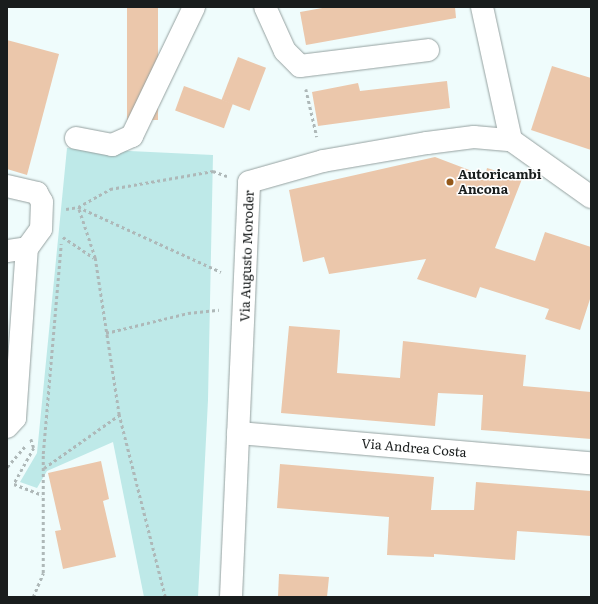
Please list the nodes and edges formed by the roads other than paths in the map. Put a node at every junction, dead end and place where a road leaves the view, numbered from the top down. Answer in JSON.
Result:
{"nodes":[{"id":1,"x":194,"y":7,"type":"edge"},
{"id":2,"x":265,"y":7,"type":"edge"},
{"id":3,"x":482,"y":7,"type":"edge"},
{"id":4,"x":428,"y":50,"type":"dead end"},
{"id":5,"x":76,"y":138,"type":"dead end"},
{"id":6,"x":511,"y":140,"type":"junction"},
{"id":7,"x":7,"y":186,"type":"edge"},
{"id":8,"x":591,"y":197,"type":"edge"},
{"id":9,"x":17,"y":249,"type":"edge"},
{"id":10,"x":14,"y":428,"type":"edge"},
{"id":11,"x":238,"y":433,"type":"junction"},
{"id":12,"x":591,"y":464,"type":"edge"},
{"id":13,"x":231,"y":597,"type":"edge"}],
"edges":[{"from":1,"to":5,"type":"street"},
{"from":2,"to":4,"type":"street"},
{"from":3,"to":6,"type":"street"},
{"from":6,"to":8,"type":"street"},
{"from":6,"to":11,"type":"street","name":"Via Augusto Moroder"},
{"from":7,"to":9,"type":"street"},
{"from":9,"to":10,"type":"street"},
{"from":11,"to":12,"type":"street","name":"Via Andrea Costa"},
{"from":11,"to":13,"type":"street","name":"Via Augusto Moroder"}]}
